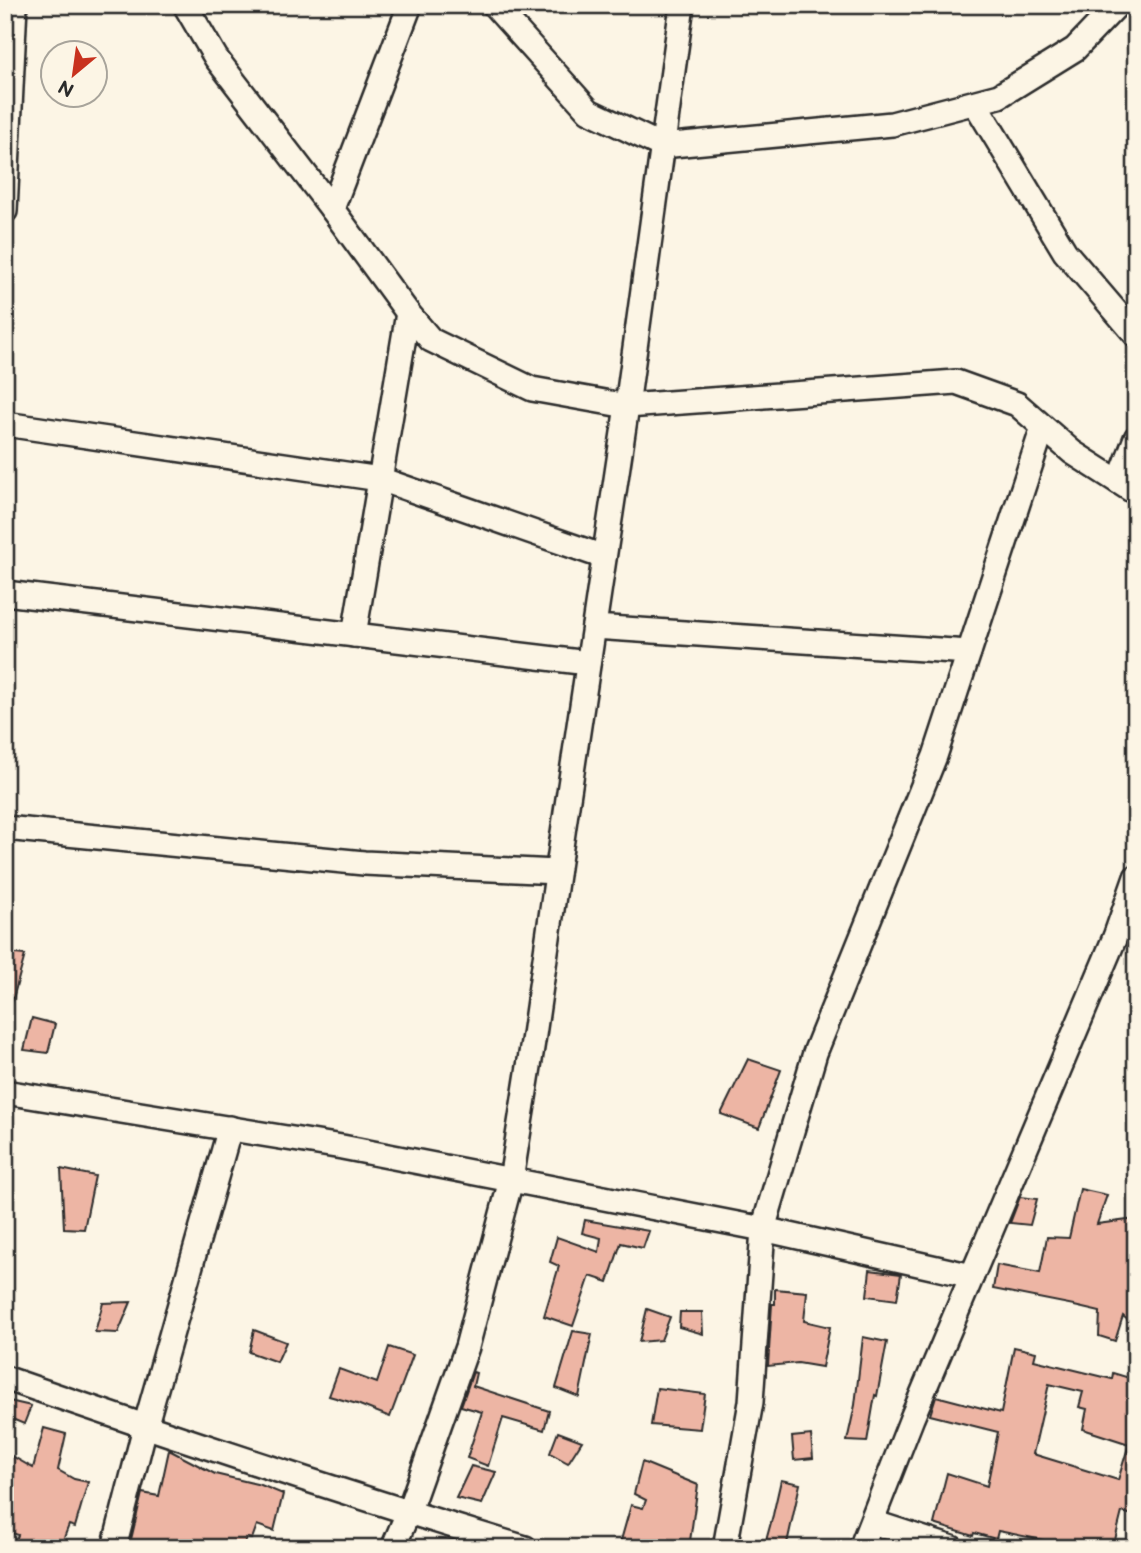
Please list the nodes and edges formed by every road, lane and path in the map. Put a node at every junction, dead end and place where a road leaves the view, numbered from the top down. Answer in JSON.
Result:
{"nodes":[{"id":1,"x":16,"y":5,"type":"edge"},
{"id":2,"x":185,"y":5,"type":"edge"},
{"id":3,"x":410,"y":5,"type":"edge"},
{"id":4,"x":494,"y":5,"type":"edge"},
{"id":5,"x":682,"y":5,"type":"edge"},
{"id":6,"x":1117,"y":5,"type":"edge"},
{"id":7,"x":975,"y":103,"type":"junction"},
{"id":8,"x":8,"y":116,"type":"edge"},
{"id":9,"x":662,"y":146,"type":"junction"},
{"id":10,"x":332,"y":209,"type":"junction"},
{"id":11,"x":5,"y":211,"type":"edge"},
{"id":12,"x":408,"y":313,"type":"junction"},
{"id":13,"x":1136,"y":335,"type":"edge"},
{"id":14,"x":627,"y":406,"type":"junction"},
{"id":15,"x":5,"y":424,"type":"edge"},
{"id":16,"x":1043,"y":427,"type":"junction"},
{"id":17,"x":1136,"y":438,"type":"edge"},
{"id":18,"x":380,"y":479,"type":"junction"},
{"id":19,"x":1127,"y":488,"type":"edge"},
{"id":20,"x":604,"y":557,"type":"junction"},
{"id":21,"x":5,"y":593,"type":"edge"},
{"id":22,"x":594,"y":627,"type":"junction"},
{"id":23,"x":354,"y":635,"type":"junction"},
{"id":24,"x":969,"y":652,"type":"junction"},
{"id":25,"x":589,"y":663,"type":"junction"},
{"id":26,"x":5,"y":828,"type":"edge"},
{"id":27,"x":557,"y":872,"type":"junction"},
{"id":28,"x":1136,"y":877,"type":"edge"},
{"id":29,"x":1126,"y":939,"type":"edge"},
{"id":30,"x":5,"y":1091,"type":"edge"},
{"id":31,"x":230,"y":1128,"type":"junction"},
{"id":32,"x":511,"y":1180,"type":"junction"},
{"id":33,"x":763,"y":1228,"type":"junction"},
{"id":34,"x":972,"y":1276,"type":"junction"},
{"id":35,"x":5,"y":1378,"type":"edge"},
{"id":36,"x":145,"y":1427,"type":"junction"},
{"id":37,"x":408,"y":1513,"type":"junction"},
{"id":38,"x":872,"y":1522,"type":"junction"},
{"id":39,"x":114,"y":1548,"type":"edge"},
{"id":40,"x":393,"y":1548,"type":"edge"},
{"id":41,"x":524,"y":1548,"type":"edge"},
{"id":42,"x":725,"y":1548,"type":"edge"},
{"id":43,"x":861,"y":1548,"type":"edge"},
{"id":44,"x":952,"y":1548,"type":"edge"}],
"edges":[{"from":1,"to":8,"type":"street"},
{"from":2,"to":10,"type":"street"},
{"from":3,"to":10,"type":"street"},
{"from":4,"to":9,"type":"street"},
{"from":5,"to":9,"type":"street"},
{"from":6,"to":7,"type":"street"},
{"from":7,"to":9,"type":"street"},
{"from":7,"to":13,"type":"street"},
{"from":8,"to":11,"type":"street"},
{"from":9,"to":14,"type":"street"},
{"from":10,"to":12,"type":"street"},
{"from":12,"to":14,"type":"street"},
{"from":12,"to":18,"type":"street"},
{"from":14,"to":16,"type":"street"},
{"from":14,"to":20,"type":"street"},
{"from":15,"to":18,"type":"street"},
{"from":16,"to":19,"type":"street"},
{"from":16,"to":24,"type":"street"},
{"from":17,"to":19,"type":"street"},
{"from":18,"to":20,"type":"street"},
{"from":18,"to":23,"type":"street"},
{"from":20,"to":22,"type":"street"},
{"from":21,"to":23,"type":"street"},
{"from":22,"to":24,"type":"street"},
{"from":22,"to":25,"type":"street"},
{"from":23,"to":25,"type":"street"},
{"from":24,"to":33,"type":"street"},
{"from":25,"to":27,"type":"street"},
{"from":26,"to":27,"type":"street"},
{"from":27,"to":32,"type":"street"},
{"from":28,"to":29,"type":"street"},
{"from":29,"to":34,"type":"street"},
{"from":30,"to":31,"type":"street"},
{"from":31,"to":32,"type":"street"},
{"from":31,"to":36,"type":"street"},
{"from":32,"to":33,"type":"street"},
{"from":32,"to":37,"type":"street"},
{"from":33,"to":34,"type":"street"},
{"from":33,"to":42,"type":"street"},
{"from":34,"to":38,"type":"street"},
{"from":35,"to":36,"type":"street"},
{"from":36,"to":37,"type":"street"},
{"from":36,"to":39,"type":"street"},
{"from":37,"to":40,"type":"street"},
{"from":37,"to":41,"type":"street"},
{"from":38,"to":43,"type":"street"},
{"from":38,"to":44,"type":"street"}]}
